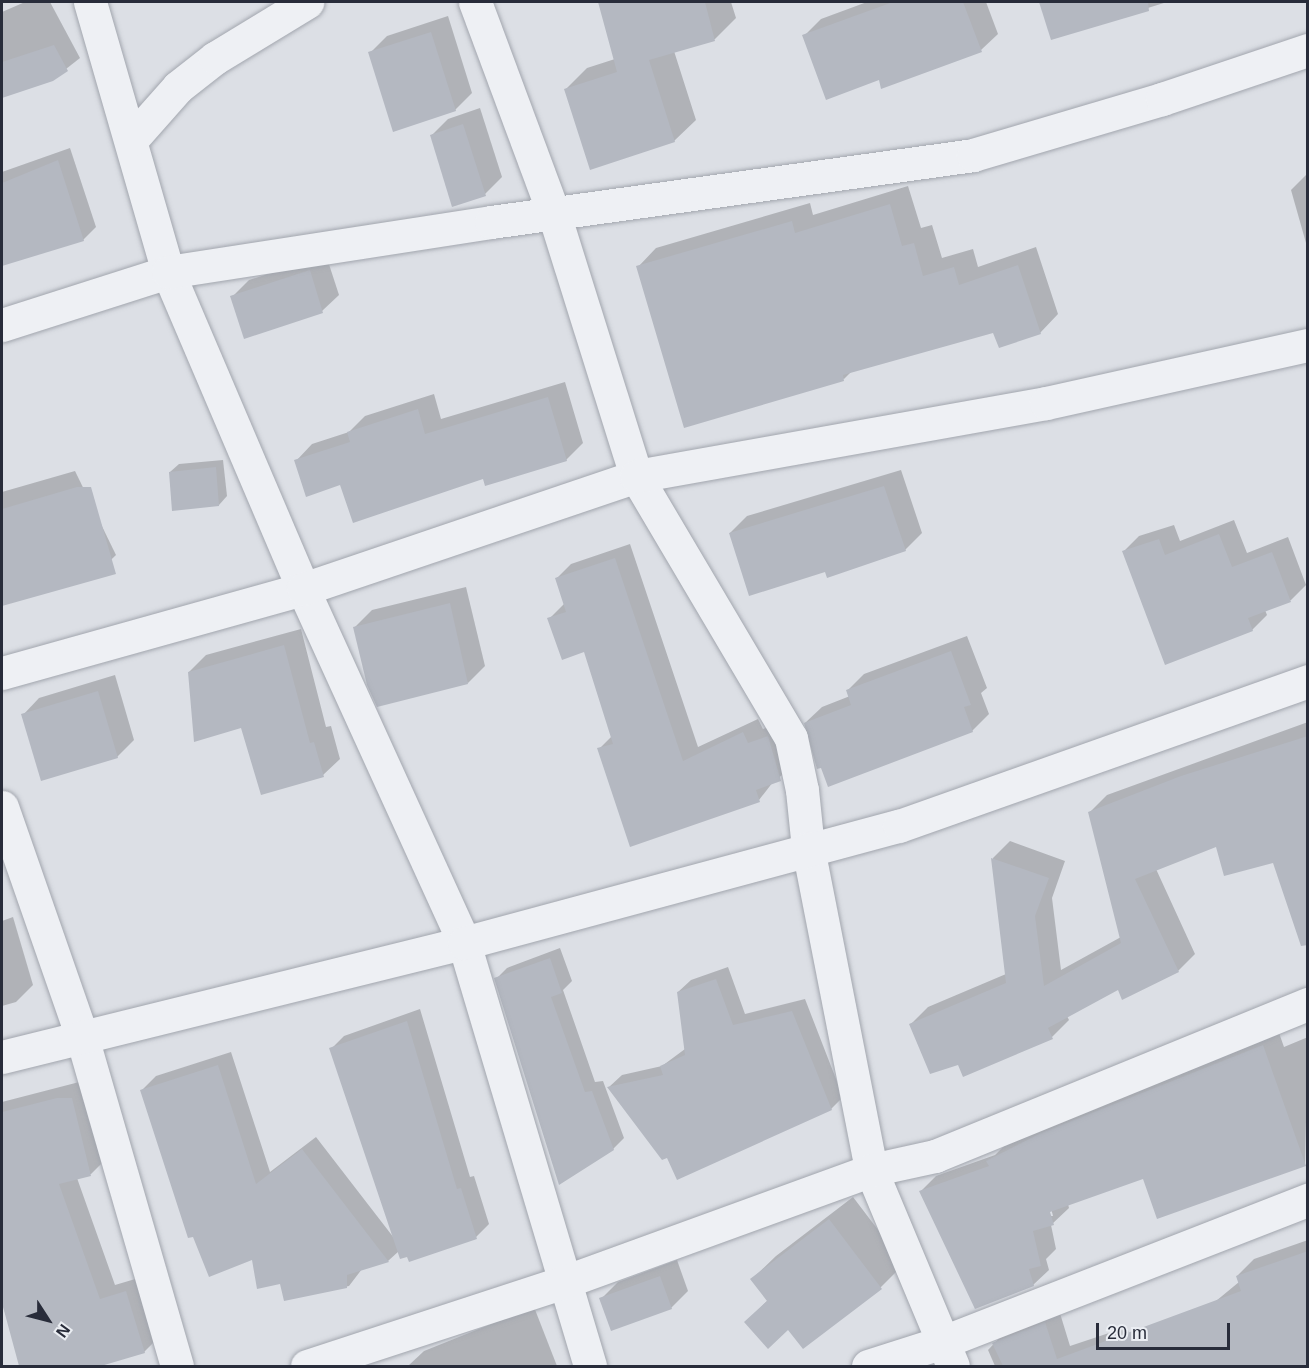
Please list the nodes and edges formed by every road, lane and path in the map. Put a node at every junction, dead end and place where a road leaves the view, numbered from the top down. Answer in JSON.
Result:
{"nodes":[{"id":1,"x":90,"y":2,"type":"edge"},
{"id":2,"x":307,"y":2,"type":"edge"},
{"id":3,"x":475,"y":2,"type":"edge"},
{"id":4,"x":1308,"y":50,"type":"edge"},
{"id":5,"x":132,"y":139,"type":"junction"},
{"id":6,"x":554,"y":214,"type":"junction"},
{"id":7,"x":168,"y":272,"type":"junction"},
{"id":8,"x":2,"y":325,"type":"edge"},
{"id":9,"x":1308,"y":345,"type":"edge"},
{"id":10,"x":636,"y":476,"type":"junction"},
{"id":11,"x":303,"y":589,"type":"junction"},
{"id":12,"x":2,"y":673,"type":"edge"},
{"id":13,"x":1308,"y":681,"type":"edge"},
{"id":14,"x":2,"y":807,"type":"edge"},
{"id":15,"x":808,"y":848,"type":"junction"},
{"id":16,"x":464,"y":943,"type":"junction"},
{"id":17,"x":1308,"y":1004,"type":"edge"},
{"id":18,"x":82,"y":1037,"type":"junction"},
{"id":19,"x":2,"y":1057,"type":"edge"},
{"id":20,"x":871,"y":1170,"type":"junction"},
{"id":21,"x":1308,"y":1200,"type":"edge"},
{"id":22,"x":564,"y":1282,"type":"junction"},
{"id":23,"x":948,"y":1354,"type":"edge"},
{"id":24,"x":177,"y":1366,"type":"edge"},
{"id":25,"x":308,"y":1366,"type":"edge"},
{"id":26,"x":590,"y":1366,"type":"edge"},
{"id":27,"x":868,"y":1366,"type":"edge"}],
"edges":[{"from":1,"to":5,"type":"street"},
{"from":2,"to":5,"type":"street"},
{"from":3,"to":6,"type":"street"},
{"from":4,"to":6,"type":"street"},
{"from":5,"to":7,"type":"street"},
{"from":6,"to":7,"type":"street"},
{"from":6,"to":10,"type":"street"},
{"from":7,"to":8,"type":"street"},
{"from":7,"to":11,"type":"street"},
{"from":9,"to":10,"type":"street"},
{"from":10,"to":11,"type":"street"},
{"from":10,"to":15,"type":"street"},
{"from":11,"to":12,"type":"street"},
{"from":11,"to":16,"type":"street"},
{"from":13,"to":15,"type":"street"},
{"from":14,"to":18,"type":"street"},
{"from":15,"to":16,"type":"street"},
{"from":15,"to":20,"type":"street"},
{"from":16,"to":18,"type":"street"},
{"from":16,"to":22,"type":"street"},
{"from":17,"to":20,"type":"street"},
{"from":18,"to":19,"type":"street"},
{"from":18,"to":24,"type":"street"},
{"from":20,"to":22,"type":"street"},
{"from":20,"to":23,"type":"street"},
{"from":21,"to":23,"type":"street"},
{"from":22,"to":25,"type":"street"},
{"from":22,"to":26,"type":"street"},
{"from":23,"to":27,"type":"street"}]}
